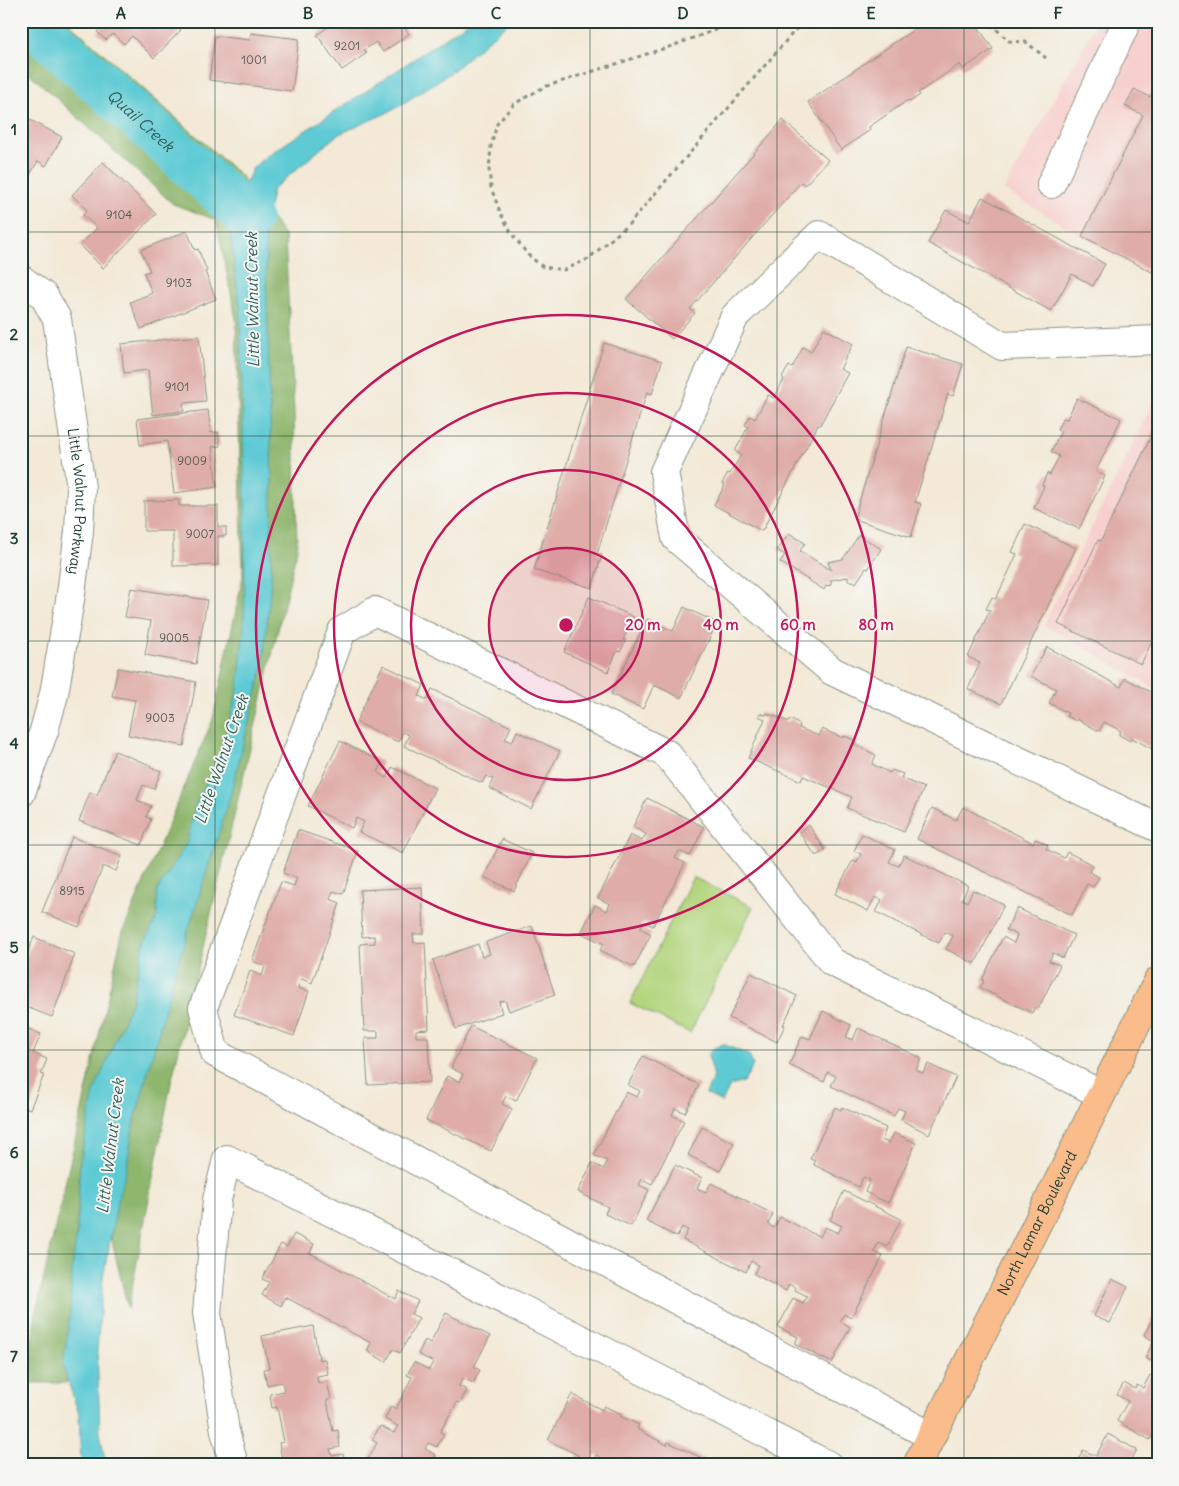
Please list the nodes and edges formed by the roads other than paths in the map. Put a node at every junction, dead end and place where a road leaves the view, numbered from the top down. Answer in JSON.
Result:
{"nodes":[{"id":1,"x":1127,"y":21,"type":"edge"},
{"id":2,"x":1051,"y":184,"type":"dead end"},
{"id":3,"x":21,"y":279,"type":"edge"},
{"id":4,"x":1158,"y":340,"type":"edge"},
{"id":5,"x":21,"y":793,"type":"edge"},
{"id":6,"x":1158,"y":828,"type":"edge"},
{"id":7,"x":1158,"y":981,"type":"edge"},
{"id":8,"x":1101,"y":1094,"type":"junction"},
{"id":9,"x":932,"y":1436,"type":"junction"},
{"id":10,"x":234,"y":1465,"type":"edge"},
{"id":11,"x":828,"y":1465,"type":"edge"},
{"id":12,"x":918,"y":1465,"type":"edge"}],
"edges":[{"from":1,"to":2,"type":"street"},
{"from":3,"to":5,"type":"street","name":"Little Walnut Parkway"},
{"from":4,"to":6,"type":"street"},
{"from":7,"to":8,"type":"main road","name":"North Lamar Boulevard"},
{"from":8,"to":9,"type":"main road","name":"North Lamar Boulevard"},
{"from":8,"to":9,"type":"street"},
{"from":9,"to":12,"type":"main road","name":"North Lamar Boulevard"},
{"from":10,"to":11,"type":"street"}]}
